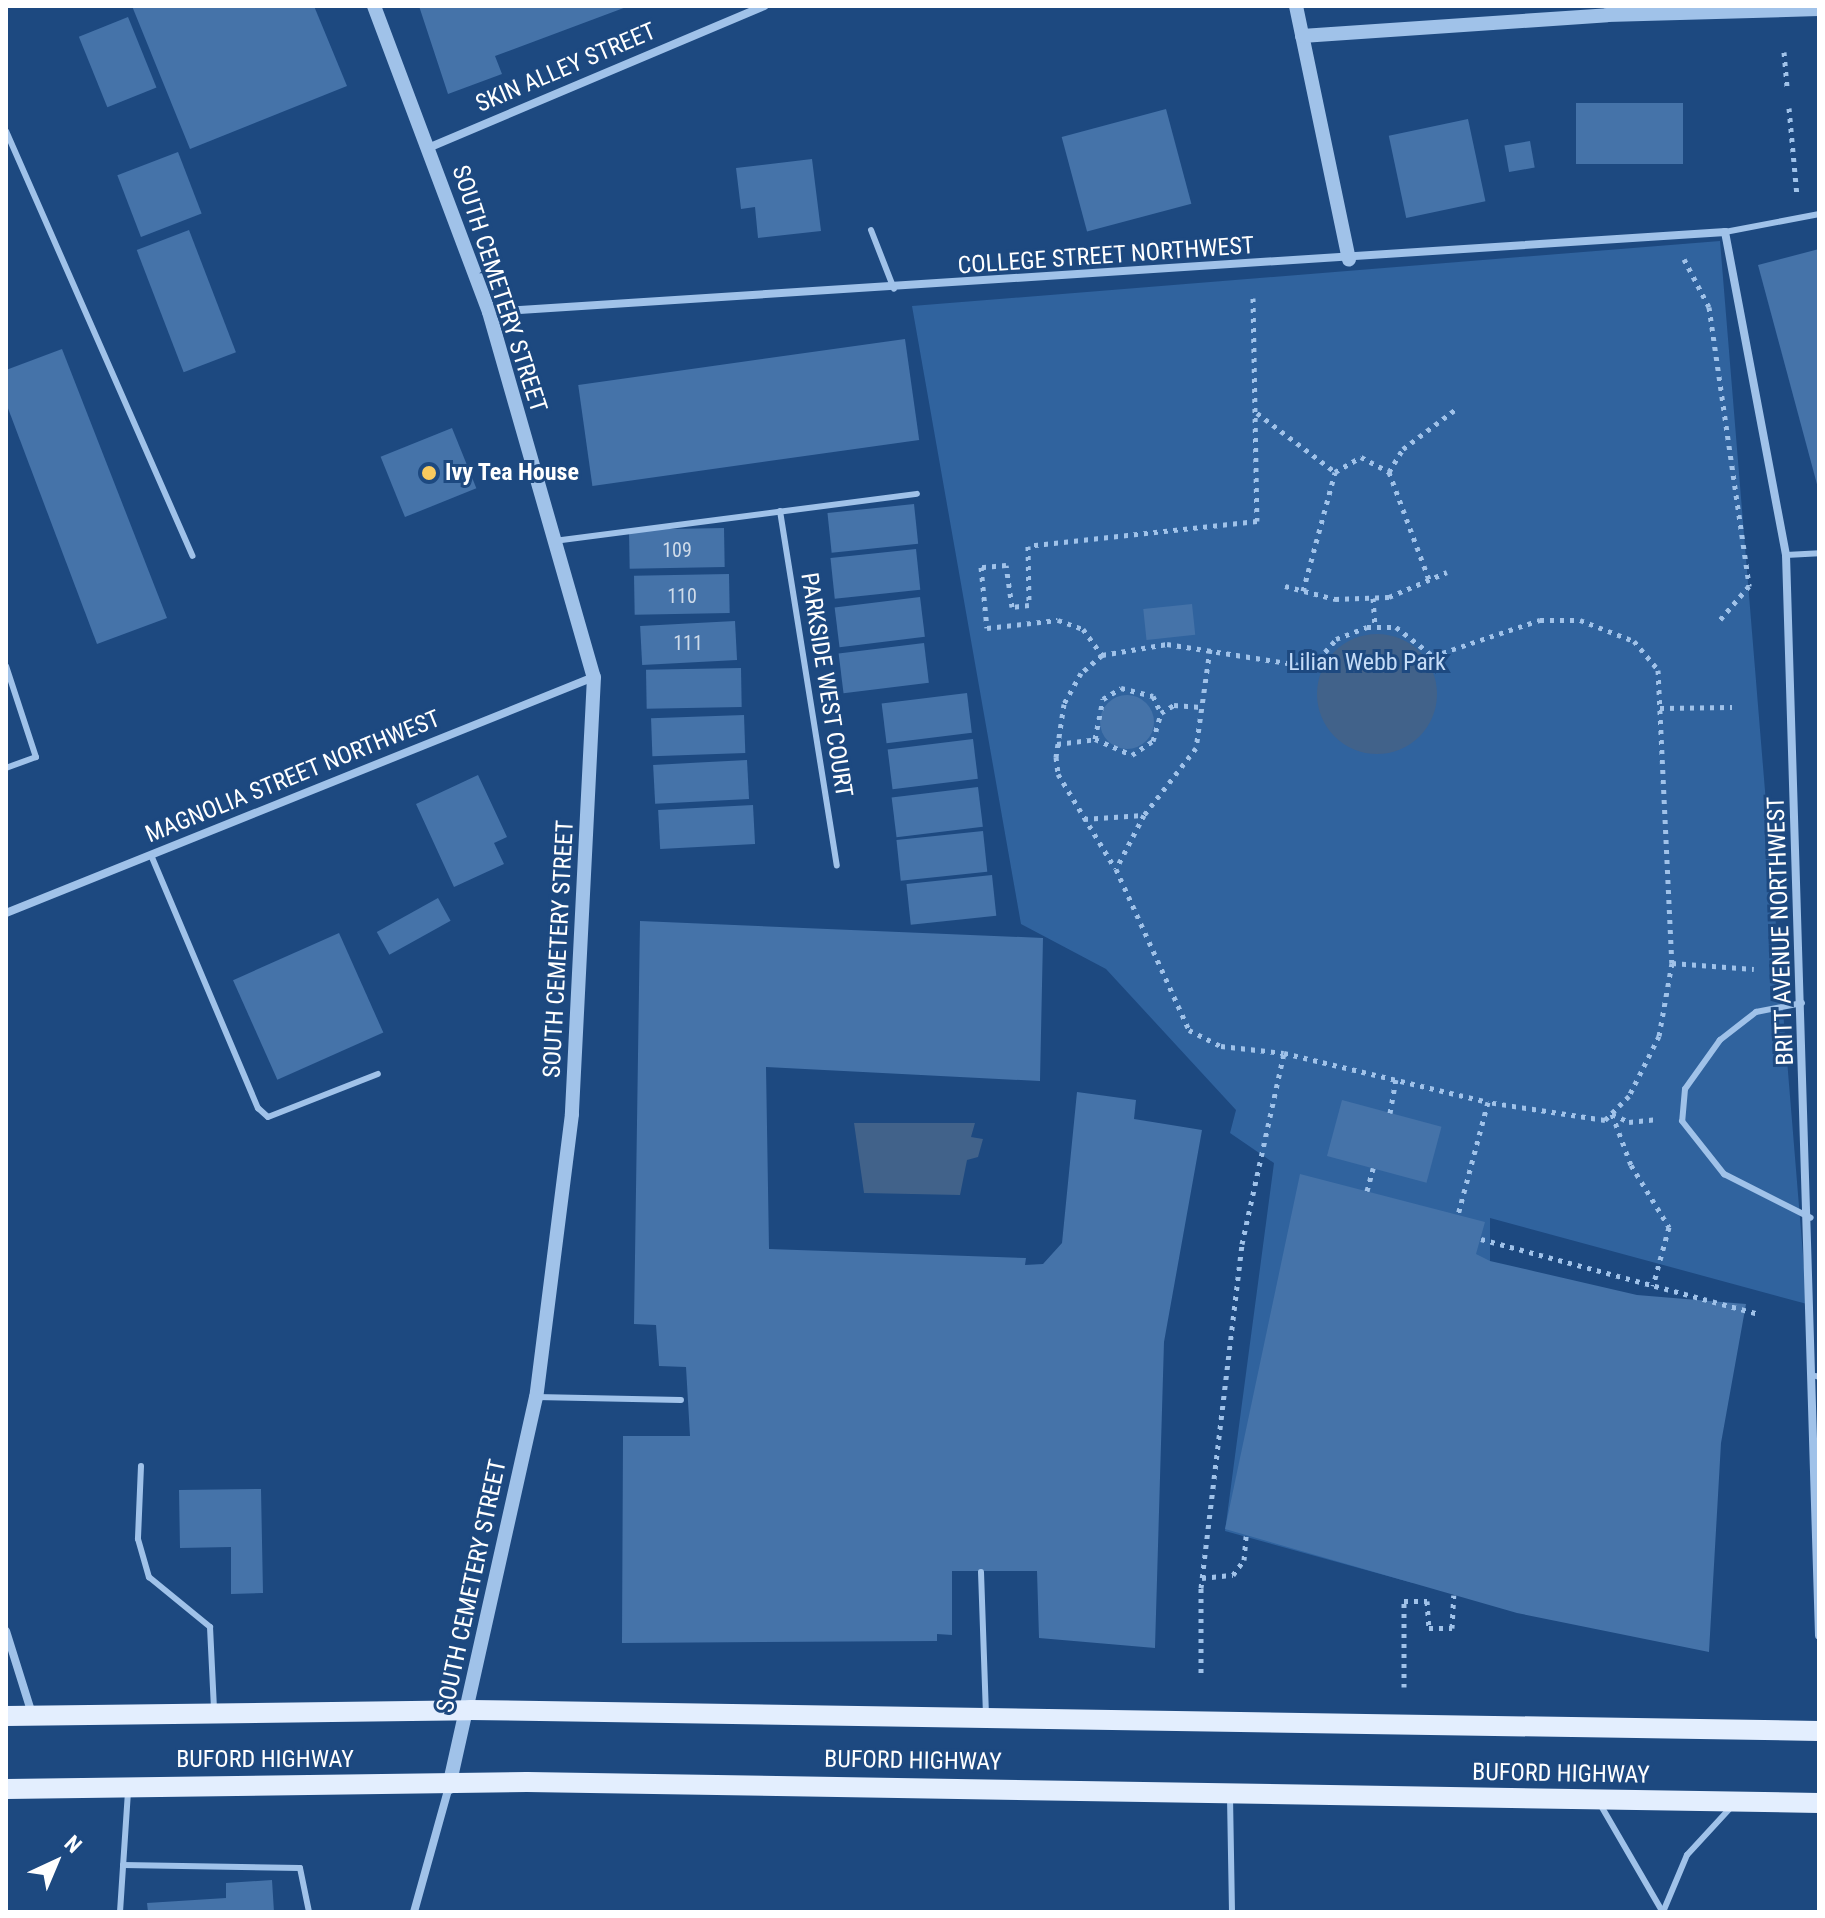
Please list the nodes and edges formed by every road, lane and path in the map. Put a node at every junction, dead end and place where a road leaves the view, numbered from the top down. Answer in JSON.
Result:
{"nodes":[{"id":1,"x":374,"y":6,"type":"edge"},
{"id":2,"x":764,"y":6,"type":"edge"},
{"id":3,"x":1296,"y":6,"type":"edge"},
{"id":4,"x":1624,"y":10,"type":"edge"},
{"id":5,"x":1819,"y":10,"type":"edge"},
{"id":6,"x":1302,"y":36,"type":"junction"},
{"id":7,"x":1784,"y":52,"type":"dead end"},
{"id":8,"x":1787,"y":87,"type":"dead end"},
{"id":9,"x":1789,"y":108,"type":"dead end"},
{"id":10,"x":6,"y":131,"type":"edge"},
{"id":11,"x":428,"y":148,"type":"junction"},
{"id":12,"x":1797,"y":197,"type":"dead end"},
{"id":13,"x":1819,"y":214,"type":"edge"},
{"id":14,"x":871,"y":230,"type":"dead end"},
{"id":15,"x":1725,"y":232,"type":"junction"},
{"id":16,"x":1678,"y":236,"type":"junction"},
{"id":17,"x":1349,"y":260,"type":"junction"},
{"id":18,"x":894,"y":289,"type":"junction"},
{"id":19,"x":1253,"y":298,"type":"dead end"},
{"id":20,"x":489,"y":312,"type":"junction"},
{"id":21,"x":1456,"y":409,"type":"dead end"},
{"id":22,"x":1257,"y":412,"type":"junction"},
{"id":23,"x":1335,"y":472,"type":"junction"},
{"id":24,"x":1389,"y":472,"type":"junction"},
{"id":25,"x":917,"y":494,"type":"dead end"},
{"id":26,"x":780,"y":511,"type":"junction"},
{"id":27,"x":554,"y":541,"type":"junction"},
{"id":28,"x":1819,"y":553,"type":"edge"},
{"id":29,"x":1786,"y":555,"type":"junction"},
{"id":30,"x":193,"y":556,"type":"dead end"},
{"id":31,"x":1447,"y":572,"type":"dead end"},
{"id":32,"x":1430,"y":582,"type":"junction"},
{"id":33,"x":1285,"y":586,"type":"dead end"},
{"id":34,"x":1303,"y":591,"type":"junction"},
{"id":35,"x":1373,"y":598,"type":"junction"},
{"id":36,"x":1719,"y":621,"type":"dead end"},
{"id":37,"x":1375,"y":627,"type":"junction"},
{"id":38,"x":1210,"y":649,"type":"junction"},
{"id":39,"x":1102,"y":655,"type":"junction"},
{"id":40,"x":6,"y":666,"type":"edge"},
{"id":41,"x":594,"y":677,"type":"junction"},
{"id":42,"x":1201,"y":707,"type":"junction"},
{"id":43,"x":1732,"y":707,"type":"dead end"},
{"id":44,"x":1660,"y":708,"type":"junction"},
{"id":45,"x":1161,"y":713,"type":"junction"},
{"id":46,"x":1095,"y":739,"type":"junction"},
{"id":47,"x":1057,"y":744,"type":"junction"},
{"id":48,"x":6,"y":768,"type":"edge"},
{"id":49,"x":1144,"y":815,"type":"junction"},
{"id":50,"x":1084,"y":819,"type":"junction"},
{"id":51,"x":151,"y":855,"type":"junction"},
{"id":52,"x":837,"y":865,"type":"dead end"},
{"id":53,"x":1116,"y":869,"type":"junction"},
{"id":54,"x":6,"y":913,"type":"edge"},
{"id":55,"x":1672,"y":963,"type":"junction"},
{"id":56,"x":1754,"y":969,"type":"dead end"},
{"id":57,"x":1802,"y":1003,"type":"junction"},
{"id":58,"x":1284,"y":1053,"type":"junction"},
{"id":59,"x":378,"y":1074,"type":"dead end"},
{"id":60,"x":1396,"y":1080,"type":"junction"},
{"id":61,"x":1488,"y":1102,"type":"junction"},
{"id":62,"x":1390,"y":1113,"type":"dead end"},
{"id":63,"x":1612,"y":1114,"type":"junction"},
{"id":64,"x":1658,"y":1119,"type":"dead end"},
{"id":65,"x":1373,"y":1168,"type":"dead end"},
{"id":66,"x":1367,"y":1191,"type":"dead end"},
{"id":67,"x":1458,"y":1215,"type":"dead end"},
{"id":68,"x":1811,"y":1218,"type":"junction"},
{"id":69,"x":1481,"y":1239,"type":"dead end"},
{"id":70,"x":1653,"y":1286,"type":"junction"},
{"id":71,"x":1759,"y":1314,"type":"dead end"},
{"id":72,"x":1818,"y":1376,"type":"edge"},
{"id":73,"x":536,"y":1397,"type":"junction"},
{"id":74,"x":681,"y":1400,"type":"dead end"},
{"id":75,"x":141,"y":1466,"type":"dead end"},
{"id":76,"x":1246,"y":1536,"type":"dead end"},
{"id":77,"x":981,"y":1572,"type":"dead end"},
{"id":78,"x":1202,"y":1578,"type":"junction"},
{"id":79,"x":1454,"y":1595,"type":"dead end"},
{"id":80,"x":6,"y":1631,"type":"edge"},
{"id":81,"x":1819,"y":1635,"type":"edge"},
{"id":82,"x":1201,"y":1673,"type":"dead end"},
{"id":83,"x":1404,"y":1687,"type":"dead end"},
{"id":84,"x":470,"y":1710,"type":"junction"},
{"id":85,"x":214,"y":1714,"type":"junction"},
{"id":86,"x":32,"y":1715,"type":"junction"},
{"id":87,"x":6,"y":1716,"type":"edge"},
{"id":88,"x":986,"y":1719,"type":"junction"},
{"id":89,"x":1819,"y":1731,"type":"edge"},
{"id":90,"x":129,"y":1786,"type":"junction"},
{"id":91,"x":449,"y":1787,"type":"junction"},
{"id":92,"x":6,"y":1789,"type":"edge"},
{"id":93,"x":1230,"y":1794,"type":"junction"},
{"id":94,"x":1597,"y":1800,"type":"junction"},
{"id":95,"x":1819,"y":1803,"type":"edge"},
{"id":96,"x":1733,"y":1804,"type":"junction"},
{"id":97,"x":123,"y":1865,"type":"junction"},
{"id":98,"x":120,"y":1912,"type":"edge"},
{"id":99,"x":309,"y":1912,"type":"edge"},
{"id":100,"x":414,"y":1912,"type":"edge"},
{"id":101,"x":1232,"y":1912,"type":"edge"},
{"id":102,"x":1662,"y":1912,"type":"edge"}],
"edges":[{"from":1,"to":11,"type":"street","name":"SOUTH CEMETERY STREET"},
{"from":2,"to":11,"type":"street","name":"SKIN ALLEY STREET"},
{"from":3,"to":6,"type":"street"},
{"from":4,"to":5,"type":"street"},
{"from":4,"to":6,"type":"street"},
{"from":6,"to":17,"type":"street"},
{"from":7,"to":8,"type":"path"},
{"from":9,"to":12,"type":"path"},
{"from":10,"to":30,"type":"lane"},
{"from":11,"to":20,"type":"street","name":"SOUTH CEMETERY STREET"},
{"from":13,"to":15,"type":"lane"},
{"from":14,"to":18,"type":"lane"},
{"from":15,"to":16,"type":"street","name":"COLLEGE STREET NORTHWEST"},
{"from":15,"to":29,"type":"street","name":"BRITT AVENUE NORTHWEST"},
{"from":16,"to":17,"type":"street","name":"COLLEGE STREET NORTHWEST"},
{"from":16,"to":36,"type":"path"},
{"from":17,"to":18,"type":"street","name":"COLLEGE STREET NORTHWEST"},
{"from":18,"to":20,"type":"street","name":"COLLEGE STREET NORTHWEST"},
{"from":19,"to":22,"type":"path"},
{"from":20,"to":27,"type":"street","name":"SOUTH CEMETERY STREET"},
{"from":21,"to":24,"type":"path"},
{"from":22,"to":23,"type":"path"},
{"from":22,"to":39,"type":"path"},
{"from":23,"to":24,"type":"path"},
{"from":23,"to":34,"type":"path"},
{"from":24,"to":32,"type":"path"},
{"from":25,"to":26,"type":"lane"},
{"from":26,"to":27,"type":"lane"},
{"from":26,"to":52,"type":"lane","name":"PARKSIDE WEST COURT"},
{"from":27,"to":41,"type":"street","name":"SOUTH CEMETERY STREET"},
{"from":28,"to":29,"type":"lane"},
{"from":29,"to":57,"type":"street","name":"BRITT AVENUE NORTHWEST"},
{"from":31,"to":32,"type":"path"},
{"from":32,"to":35,"type":"path"},
{"from":33,"to":34,"type":"path"},
{"from":34,"to":35,"type":"path"},
{"from":35,"to":37,"type":"path"},
{"from":37,"to":38,"type":"path"},
{"from":37,"to":44,"type":"path"},
{"from":38,"to":39,"type":"path"},
{"from":38,"to":42,"type":"path"},
{"from":39,"to":47,"type":"path"},
{"from":40,"to":48,"type":"lane"},
{"from":41,"to":51,"type":"street","name":"MAGNOLIA STREET NORTHWEST"},
{"from":41,"to":73,"type":"street","name":"SOUTH CEMETERY STREET"},
{"from":42,"to":45,"type":"path"},
{"from":42,"to":49,"type":"path"},
{"from":43,"to":44,"type":"path"},
{"from":44,"to":55,"type":"path"},
{"from":45,"to":46,"type":"path"},
{"from":45,"to":46,"type":"path"},
{"from":46,"to":47,"type":"path"},
{"from":47,"to":50,"type":"path"},
{"from":49,"to":50,"type":"path"},
{"from":49,"to":53,"type":"path"},
{"from":50,"to":53,"type":"path"},
{"from":51,"to":54,"type":"street","name":"MAGNOLIA STREET NORTHWEST"},
{"from":51,"to":59,"type":"lane"},
{"from":53,"to":58,"type":"path"},
{"from":55,"to":56,"type":"path"},
{"from":55,"to":63,"type":"path"},
{"from":57,"to":68,"type":"street","name":"BRITT AVENUE NORTHWEST"},
{"from":57,"to":68,"type":"lane"},
{"from":58,"to":60,"type":"path"},
{"from":58,"to":78,"type":"path"},
{"from":60,"to":61,"type":"path"},
{"from":60,"to":62,"type":"path"},
{"from":61,"to":63,"type":"path"},
{"from":61,"to":67,"type":"path"},
{"from":63,"to":64,"type":"path"},
{"from":63,"to":70,"type":"path"},
{"from":65,"to":66,"type":"path"},
{"from":68,"to":72,"type":"street","name":"BRITT AVENUE NORTHWEST"},
{"from":69,"to":70,"type":"path"},
{"from":70,"to":71,"type":"path"},
{"from":72,"to":81,"type":"street","name":"BRITT AVENUE NORTHWEST"},
{"from":73,"to":74,"type":"lane"},
{"from":73,"to":84,"type":"street","name":"SOUTH CEMETERY STREET"},
{"from":75,"to":85,"type":"lane"},
{"from":76,"to":78,"type":"path"},
{"from":77,"to":88,"type":"lane"},
{"from":78,"to":82,"type":"path"},
{"from":79,"to":83,"type":"path"},
{"from":80,"to":86,"type":"street"},
{"from":84,"to":85,"type":"main road","name":"BUFORD HIGHWAY"},
{"from":84,"to":88,"type":"main road","name":"BUFORD HIGHWAY"},
{"from":84,"to":91,"type":"street","name":"SOUTH CEMETERY STREET"},
{"from":85,"to":86,"type":"main road","name":"BUFORD HIGHWAY"},
{"from":86,"to":87,"type":"main road","name":"BUFORD HIGHWAY"},
{"from":88,"to":89,"type":"main road","name":"BUFORD HIGHWAY"},
{"from":90,"to":91,"type":"main road","name":"BUFORD HIGHWAY"},
{"from":90,"to":92,"type":"main road","name":"BUFORD HIGHWAY"},
{"from":90,"to":97,"type":"lane"},
{"from":91,"to":93,"type":"main road","name":"BUFORD HIGHWAY"},
{"from":91,"to":100,"type":"street","name":"SOUTH CEMETERY STREET"},
{"from":93,"to":94,"type":"main road","name":"BUFORD HIGHWAY"},
{"from":93,"to":101,"type":"lane"},
{"from":94,"to":96,"type":"main road","name":"BUFORD HIGHWAY"},
{"from":94,"to":102,"type":"lane"},
{"from":95,"to":96,"type":"main road","name":"BUFORD HIGHWAY"},
{"from":96,"to":102,"type":"lane"},
{"from":97,"to":98,"type":"lane"},
{"from":97,"to":99,"type":"lane"}]}
